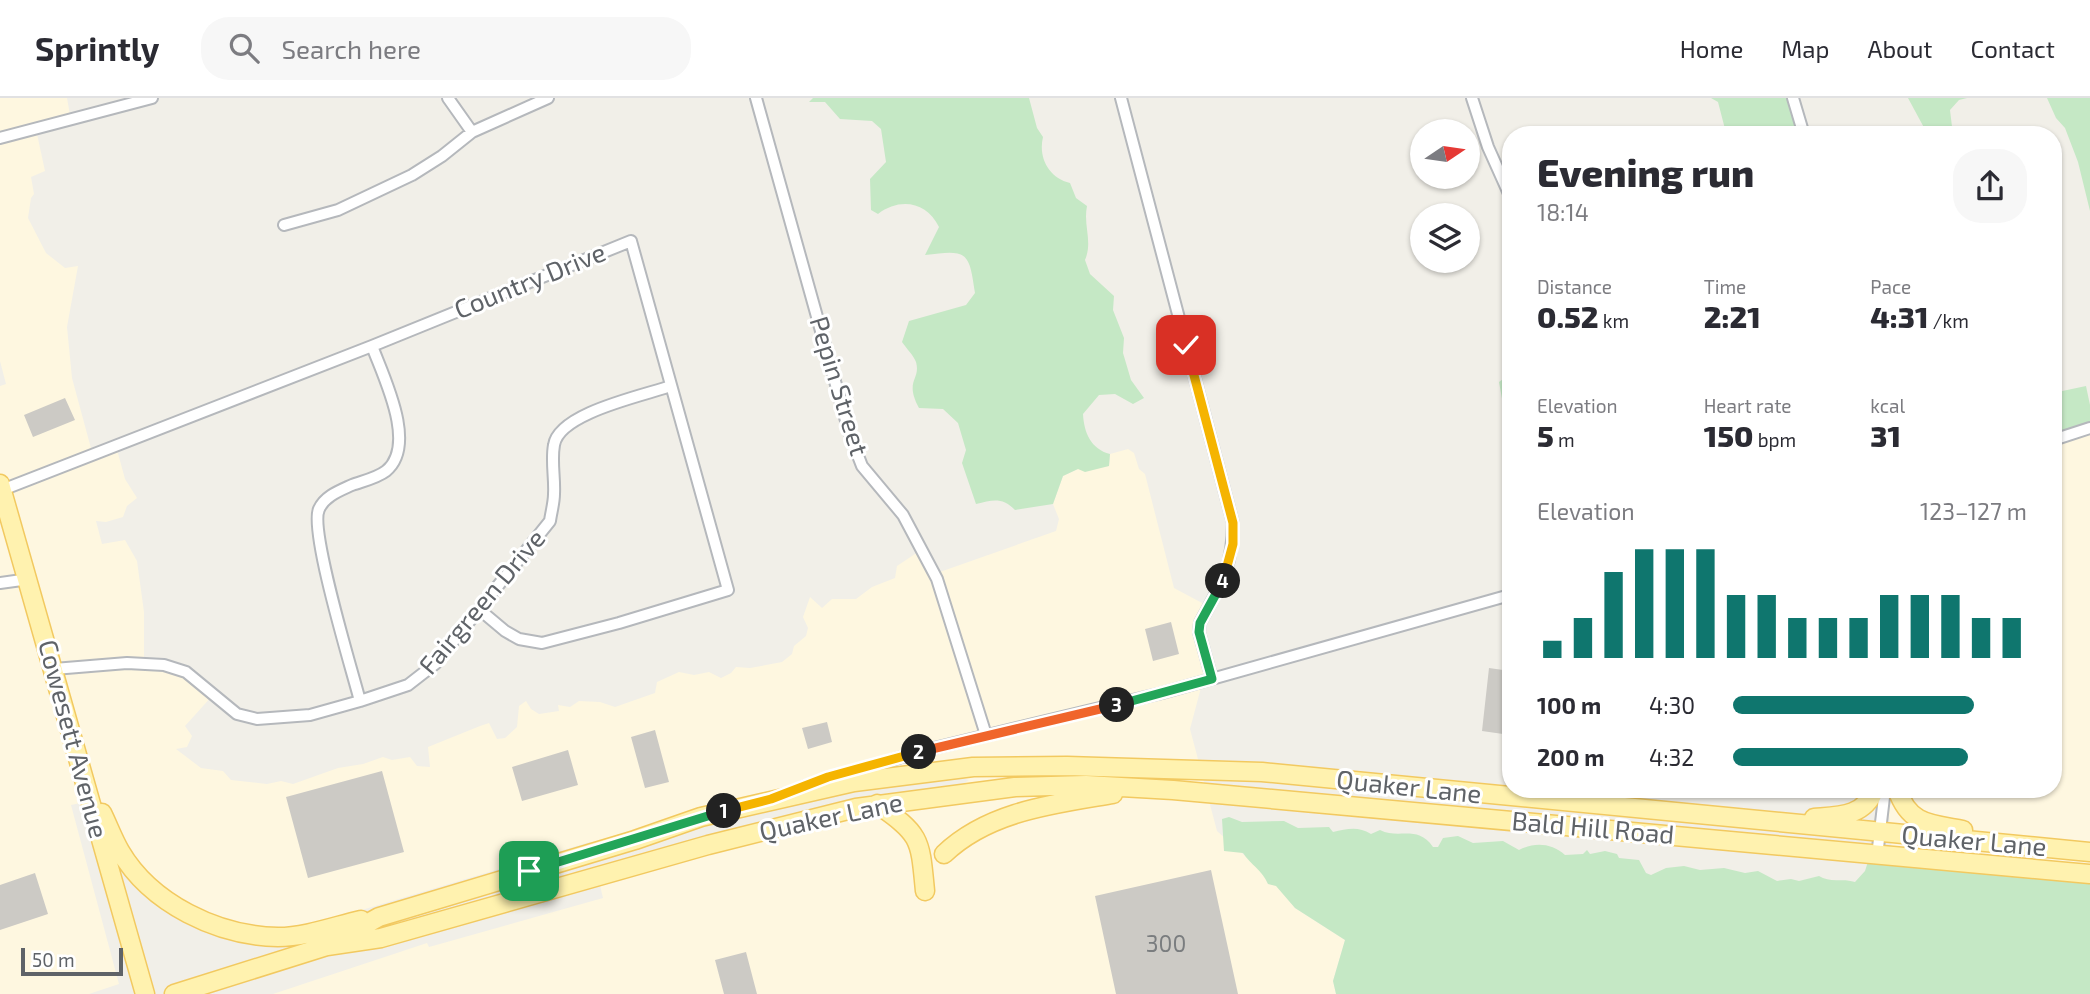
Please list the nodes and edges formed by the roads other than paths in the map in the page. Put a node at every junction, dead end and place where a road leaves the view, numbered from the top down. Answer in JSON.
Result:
{"nodes":[{"id":1,"x":152,"y":98,"type":"edge"},
{"id":2,"x":448,"y":98,"type":"edge"},
{"id":3,"x":548,"y":98,"type":"edge"},
{"id":4,"x":756,"y":98,"type":"edge"},
{"id":5,"x":1121,"y":98,"type":"edge"},
{"id":6,"x":1472,"y":98,"type":"edge"},
{"id":7,"x":1793,"y":98,"type":"edge"},
{"id":8,"x":1801,"y":126,"type":"edge"},
{"id":9,"x":472,"y":132,"type":"junction"},
{"id":10,"x":0,"y":138,"type":"edge"},
{"id":11,"x":1502,"y":179,"type":"edge"},
{"id":12,"x":284,"y":225,"type":"dead end"},
{"id":13,"x":372,"y":346,"type":"junction"},
{"id":14,"x":671,"y":386,"type":"junction"},
{"id":15,"x":2090,"y":428,"type":"edge"},
{"id":16,"x":2062,"y":437,"type":"edge"},
{"id":17,"x":1,"y":487,"type":"edge"},
{"id":18,"x":29,"y":579,"type":"junction"},
{"id":19,"x":0,"y":583,"type":"edge"},
{"id":20,"x":1502,"y":597,"type":"edge"},
{"id":21,"x":480,"y":610,"type":"junction"},
{"id":22,"x":54,"y":669,"type":"junction"},
{"id":23,"x":1212,"y":679,"type":"junction"},
{"id":24,"x":360,"y":701,"type":"junction"},
{"id":25,"x":986,"y":735,"type":"junction"},
{"id":26,"x":81,"y":769,"type":"junction"},
{"id":27,"x":1148,"y":788,"type":"junction"},
{"id":28,"x":971,"y":792,"type":"joint"},
{"id":29,"x":1502,"y":796,"type":"edge"},
{"id":30,"x":1524,"y":798,"type":"edge"},
{"id":31,"x":1869,"y":798,"type":"edge"},
{"id":32,"x":1884,"y":798,"type":"edge"},
{"id":33,"x":1901,"y":798,"type":"edge"},
{"id":34,"x":771,"y":799,"type":"junction"},
{"id":35,"x":877,"y":804,"type":"junction"},
{"id":36,"x":701,"y":817,"type":"junction"},
{"id":37,"x":1755,"y":821,"type":"junction"},
{"id":38,"x":1880,"y":833,"type":"junction"},
{"id":39,"x":708,"y":845,"type":"junction"},
{"id":40,"x":2082,"y":851,"type":"edge"},
{"id":41,"x":944,"y":854,"type":"dead end"},
{"id":42,"x":1877,"y":856,"type":"junction"},
{"id":43,"x":2090,"y":874,"type":"edge"},
{"id":44,"x":925,"y":891,"type":"dead end"},
{"id":45,"x":379,"y":917,"type":"junction"},
{"id":46,"x":327,"y":946,"type":"junction"},
{"id":47,"x":240,"y":974,"type":"junction"},
{"id":48,"x":145,"y":994,"type":"edge"},
{"id":49,"x":174,"y":994,"type":"edge"},
{"id":50,"x":220,"y":994,"type":"edge"}],
"edges":[{"from":1,"to":10,"type":"street"},
{"from":2,"to":9,"type":"street"},
{"from":3,"to":9,"type":"street"},
{"from":4,"to":25,"type":"street","name":"Pepin Street"},
{"from":5,"to":23,"type":"street"},
{"from":6,"to":11,"type":"street"},
{"from":7,"to":8,"type":"street"},
{"from":9,"to":12,"type":"street"},
{"from":13,"to":14,"type":"street","name":"Country Drive"},
{"from":13,"to":17,"type":"street","name":"Country Drive"},
{"from":13,"to":24,"type":"street"},
{"from":14,"to":21,"type":"street","name":"Fairgreen Drive"},
{"from":14,"to":21,"type":"street","name":"Country Drive"},
{"from":15,"to":16,"type":"street"},
{"from":17,"to":18,"type":"main road","name":"Cowesett Avenue"},
{"from":18,"to":19,"type":"street"},
{"from":18,"to":22,"type":"main road","name":"Cowesett Avenue"},
{"from":20,"to":23,"type":"street","name":"Quaker Lane"},
{"from":21,"to":24,"type":"street","name":"Fairgreen Drive"},
{"from":22,"to":24,"type":"street","name":"Fairgreen Drive"},
{"from":22,"to":26,"type":"main road","name":"Cowesett Avenue"},
{"from":23,"to":25,"type":"street","name":"Quaker Lane"},
{"from":25,"to":34,"type":"street","name":"Quaker Lane"},
{"from":26,"to":45,"type":"main road"},
{"from":26,"to":48,"type":"main road","name":"Cowesett Avenue"},
{"from":27,"to":28,"type":"main road","name":"Bald Hill Road"},
{"from":27,"to":41,"type":"main road"},
{"from":27,"to":42,"type":"main road","name":"Bald Hill Road"},
{"from":28,"to":35,"type":"main road","name":"Quaker Lane"},
{"from":29,"to":34,"type":"main road","name":"Quaker Lane"},
{"from":30,"to":37,"type":"main road","name":"Quaker Lane"},
{"from":31,"to":37,"type":"main road"},
{"from":32,"to":38,"type":"street"},
{"from":33,"to":40,"type":"main road"},
{"from":34,"to":36,"type":"main road","name":"Quaker Lane"},
{"from":35,"to":39,"type":"main road","name":"Quaker Lane"},
{"from":35,"to":44,"type":"main road"},
{"from":36,"to":39,"type":"main road"},
{"from":36,"to":45,"type":"main road","name":"Quaker Lane"},
{"from":37,"to":38,"type":"main road","name":"Quaker Lane"},
{"from":38,"to":40,"type":"main road","name":"Quaker Lane"},
{"from":38,"to":42,"type":"street"},
{"from":39,"to":46,"type":"main road","name":"Quaker Lane"},
{"from":42,"to":43,"type":"main road","name":"Bald Hill Road"},
{"from":45,"to":46,"type":"main road","name":"Quaker Lane"},
{"from":46,"to":47,"type":"main road","name":"Quaker Lane"},
{"from":47,"to":49,"type":"main road","name":"Quaker Lane"},
{"from":47,"to":50,"type":"main road"}]}
